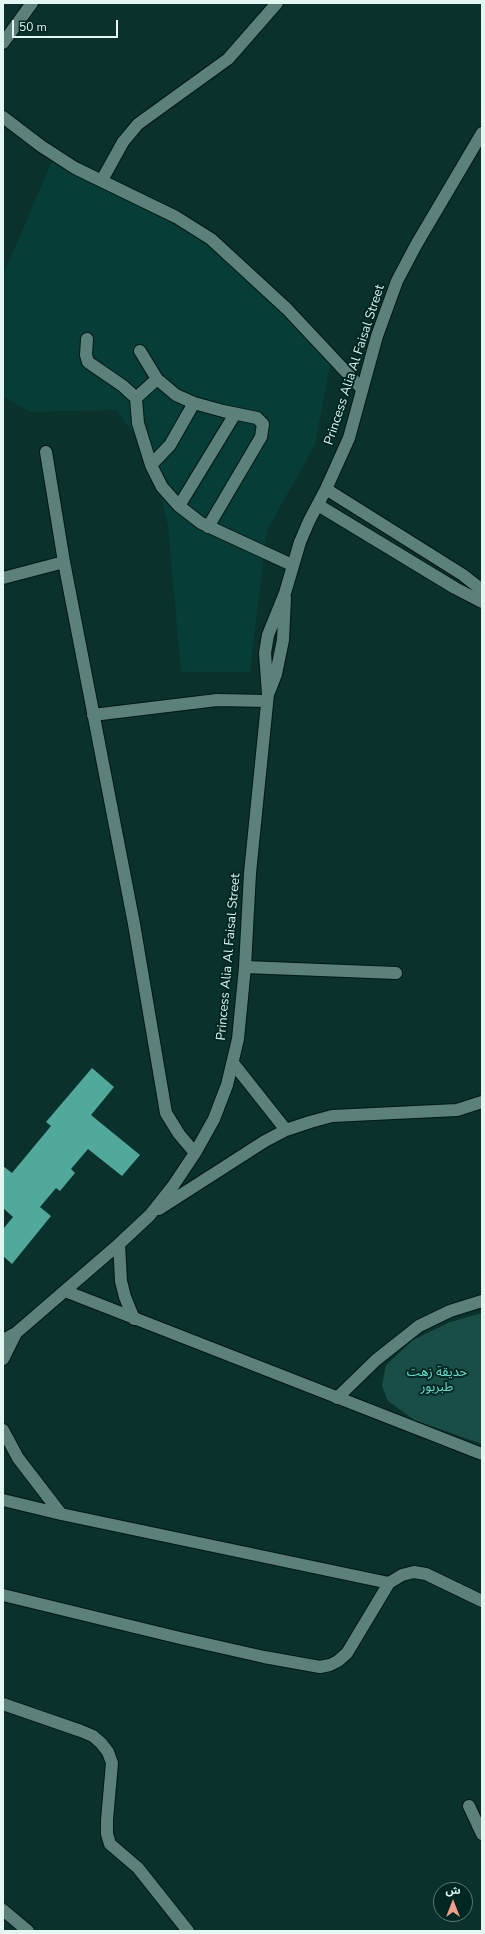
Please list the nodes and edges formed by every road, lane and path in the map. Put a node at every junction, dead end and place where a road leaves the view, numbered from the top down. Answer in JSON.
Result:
{"nodes":[{"id":1,"x":32,"y":3,"type":"edge"},
{"id":2,"x":277,"y":3,"type":"edge"},
{"id":3,"x":3,"y":43,"type":"edge"},
{"id":4,"x":3,"y":117,"type":"edge"},
{"id":5,"x":482,"y":133,"type":"edge"},
{"id":6,"x":102,"y":180,"type":"junction"},
{"id":7,"x":88,"y":340,"type":"dead end"},
{"id":8,"x":140,"y":351,"type":"dead end"},
{"id":9,"x":157,"y":379,"type":"junction"},
{"id":10,"x":362,"y":389,"type":"junction"},
{"id":11,"x":136,"y":398,"type":"junction"},
{"id":12,"x":194,"y":403,"type":"junction"},
{"id":13,"x":235,"y":414,"type":"junction"},
{"id":14,"x":46,"y":452,"type":"dead end"},
{"id":15,"x":151,"y":465,"type":"junction"},
{"id":16,"x":326,"y":489,"type":"junction"},
{"id":17,"x":318,"y":505,"type":"junction"},
{"id":18,"x":179,"y":506,"type":"junction"},
{"id":19,"x":208,"y":527,"type":"junction"},
{"id":20,"x":64,"y":562,"type":"junction"},
{"id":21,"x":292,"y":565,"type":"junction"},
{"id":22,"x":3,"y":578,"type":"edge"},
{"id":23,"x":482,"y":590,"type":"edge"},
{"id":24,"x":482,"y":602,"type":"edge"},
{"id":25,"x":267,"y":697,"type":"junction"},
{"id":26,"x":93,"y":715,"type":"junction"},
{"id":27,"x":245,"y":967,"type":"junction"},
{"id":28,"x":396,"y":973,"type":"dead end"},
{"id":29,"x":233,"y":1063,"type":"junction"},
{"id":30,"x":482,"y":1102,"type":"edge"},
{"id":31,"x":286,"y":1130,"type":"junction"},
{"id":32,"x":194,"y":1153,"type":"junction"},
{"id":33,"x":150,"y":1214,"type":"junction"},
{"id":34,"x":119,"y":1244,"type":"junction"},
{"id":35,"x":65,"y":1291,"type":"junction"},
{"id":36,"x":482,"y":1301,"type":"edge"},
{"id":37,"x":134,"y":1319,"type":"junction"},
{"id":38,"x":16,"y":1333,"type":"junction"},
{"id":39,"x":3,"y":1340,"type":"edge"},
{"id":40,"x":3,"y":1359,"type":"edge"},
{"id":41,"x":337,"y":1398,"type":"junction"},
{"id":42,"x":3,"y":1430,"type":"edge"},
{"id":43,"x":482,"y":1454,"type":"edge"},
{"id":44,"x":3,"y":1500,"type":"edge"},
{"id":45,"x":61,"y":1514,"type":"junction"},
{"id":46,"x":389,"y":1583,"type":"junction"},
{"id":47,"x":3,"y":1595,"type":"edge"},
{"id":48,"x":482,"y":1601,"type":"edge"},
{"id":49,"x":3,"y":1704,"type":"edge"},
{"id":50,"x":469,"y":1806,"type":"dead end"},
{"id":51,"x":482,"y":1834,"type":"edge"},
{"id":52,"x":3,"y":1910,"type":"edge"},
{"id":53,"x":28,"y":1931,"type":"edge"},
{"id":54,"x":188,"y":1931,"type":"edge"}],
"edges":[{"from":1,"to":3,"type":"street"},
{"from":2,"to":6,"type":"street"},
{"from":4,"to":6,"type":"street"},
{"from":5,"to":10,"type":"street","name":"Princess Alia Al Faisal Street"},
{"from":6,"to":10,"type":"street"},
{"from":7,"to":11,"type":"street"},
{"from":8,"to":9,"type":"street"},
{"from":9,"to":11,"type":"street"},
{"from":9,"to":12,"type":"street"},
{"from":10,"to":16,"type":"street","name":"Princess Alia Al Faisal Street"},
{"from":11,"to":15,"type":"street"},
{"from":12,"to":13,"type":"street"},
{"from":12,"to":15,"type":"street"},
{"from":13,"to":18,"type":"street"},
{"from":13,"to":19,"type":"street"},
{"from":14,"to":20,"type":"street"},
{"from":15,"to":18,"type":"street"},
{"from":16,"to":17,"type":"street","name":"Princess Alia Al Faisal Street"},
{"from":16,"to":23,"type":"street"},
{"from":17,"to":21,"type":"street","name":"Princess Alia Al Faisal Street"},
{"from":17,"to":24,"type":"street"},
{"from":18,"to":19,"type":"street"},
{"from":19,"to":21,"type":"street"},
{"from":20,"to":22,"type":"street"},
{"from":20,"to":26,"type":"street"},
{"from":21,"to":25,"type":"street","name":"Princess Alia Al Faisal Street"},
{"from":25,"to":26,"type":"street"},
{"from":25,"to":27,"type":"street","name":"Princess Alia Al Faisal Street"},
{"from":26,"to":32,"type":"street"},
{"from":27,"to":28,"type":"street"},
{"from":27,"to":29,"type":"street","name":"Princess Alia Al Faisal Street"},
{"from":29,"to":31,"type":"street"},
{"from":29,"to":32,"type":"street","name":"Princess Alia Al Faisal Street"},
{"from":30,"to":31,"type":"street"},
{"from":31,"to":33,"type":"street"},
{"from":32,"to":33,"type":"street","name":"Princess Alia Al Faisal Street"},
{"from":33,"to":34,"type":"street","name":"Princess Alia Al Faisal Street"},
{"from":34,"to":35,"type":"street","name":"Princess Alia Al Faisal Street"},
{"from":34,"to":37,"type":"street"},
{"from":35,"to":37,"type":"street"},
{"from":35,"to":38,"type":"street","name":"Princess Alia Al Faisal Street"},
{"from":36,"to":41,"type":"street"},
{"from":37,"to":41,"type":"street"},
{"from":38,"to":39,"type":"street","name":"Princess Alia Al Faisal Street"},
{"from":38,"to":40,"type":"street","name":"Princess Alia Al Faisal Street"},
{"from":41,"to":43,"type":"street"},
{"from":42,"to":45,"type":"street"},
{"from":44,"to":45,"type":"street"},
{"from":45,"to":46,"type":"street"},
{"from":46,"to":47,"type":"street"},
{"from":46,"to":48,"type":"street"},
{"from":49,"to":54,"type":"street"},
{"from":50,"to":51,"type":"street"},
{"from":52,"to":53,"type":"street"}]}
